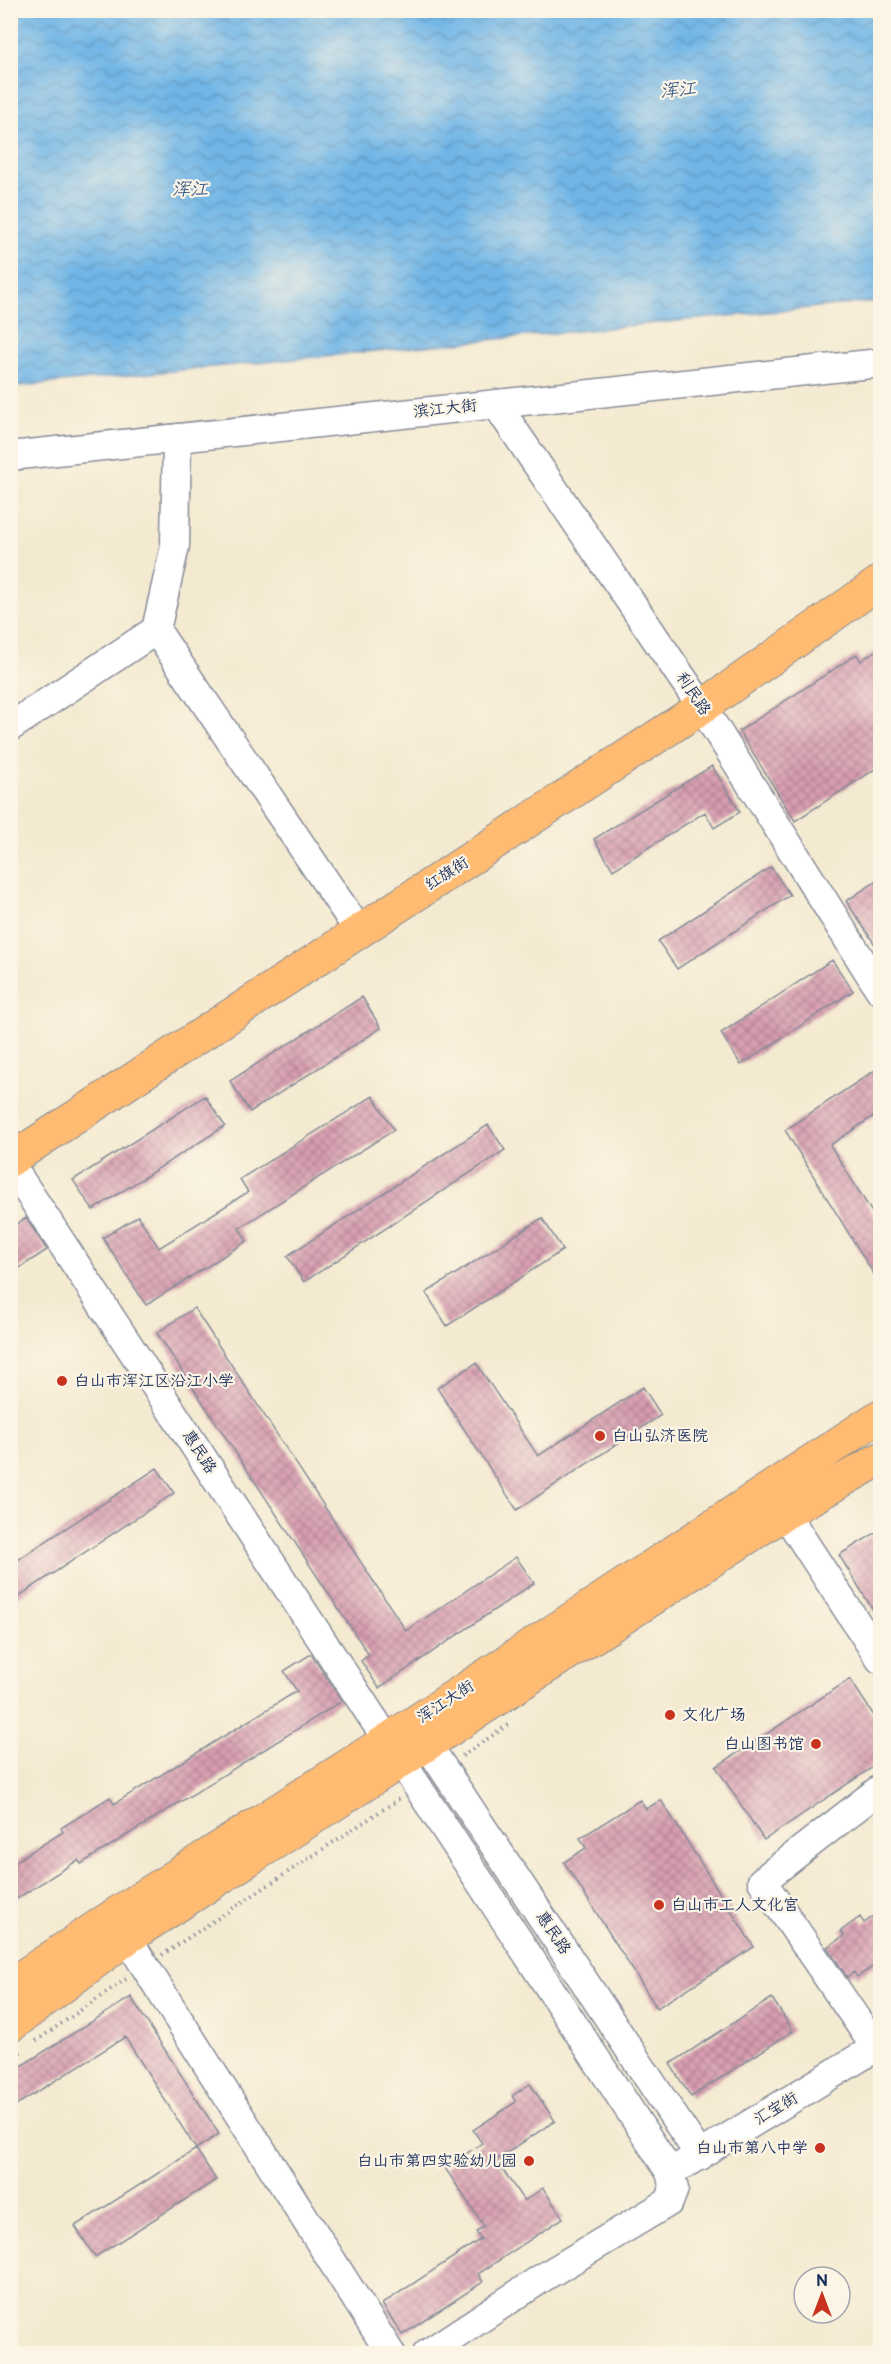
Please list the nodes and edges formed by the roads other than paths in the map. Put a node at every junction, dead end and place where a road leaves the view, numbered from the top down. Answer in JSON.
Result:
{"nodes":[{"id":1,"x":880,"y":363,"type":"edge"},
{"id":2,"x":496,"y":404,"type":"junction"},
{"id":3,"x":177,"y":438,"type":"junction"},
{"id":4,"x":10,"y":456,"type":"edge"},
{"id":5,"x":880,"y":582,"type":"edge"},
{"id":6,"x":156,"y":630,"type":"junction"},
{"id":7,"x":702,"y":707,"type":"junction"},
{"id":8,"x":10,"y":727,"type":"edge"},
{"id":9,"x":359,"y":932,"type":"junction"},
{"id":10,"x":880,"y":990,"type":"edge"},
{"id":11,"x":10,"y":1162,"type":"edge"},
{"id":12,"x":880,"y":1416,"type":"edge"},
{"id":13,"x":880,"y":1459,"type":"edge"},
{"id":14,"x":785,"y":1513,"type":"junction"},
{"id":15,"x":880,"y":1659,"type":"edge"},
{"id":16,"x":406,"y":1749,"type":"junction"},
{"id":17,"x":880,"y":1789,"type":"edge"},
{"id":18,"x":121,"y":1926,"type":"junction"},
{"id":19,"x":10,"y":1985,"type":"edge"},
{"id":20,"x":10,"y":2026,"type":"edge"},
{"id":21,"x":878,"y":2047,"type":"edge"},
{"id":22,"x":700,"y":2156,"type":"junction"},
{"id":23,"x":670,"y":2172,"type":"junction"},
{"id":24,"x":392,"y":2354,"type":"edge"},
{"id":25,"x":427,"y":2354,"type":"edge"}],
"edges":[{"from":1,"to":2,"type":"street","name":"滨江大街"},
{"from":2,"to":3,"type":"street","name":"滨江大街"},
{"from":2,"to":7,"type":"street","name":"利民路"},
{"from":3,"to":4,"type":"street","name":"滨江大街"},
{"from":3,"to":6,"type":"street"},
{"from":5,"to":7,"type":"main road","name":"红旗街"},
{"from":6,"to":8,"type":"street"},
{"from":6,"to":9,"type":"street"},
{"from":7,"to":9,"type":"main road","name":"红旗街"},
{"from":7,"to":10,"type":"street","name":"利民路"},
{"from":9,"to":11,"type":"main road","name":"红旗街"},
{"from":11,"to":16,"type":"street","name":"惠民路"},
{"from":12,"to":16,"type":"main road","name":"浑江大街"},
{"from":13,"to":14,"type":"main road","name":"浑江大街"},
{"from":14,"to":15,"type":"street"},
{"from":14,"to":16,"type":"main road","name":"浑江大街"},
{"from":16,"to":18,"type":"main road","name":"浑江大街"},
{"from":16,"to":22,"type":"street","name":"惠民路"},
{"from":16,"to":23,"type":"street","name":"惠民路"},
{"from":17,"to":21,"type":"street"},
{"from":18,"to":19,"type":"main road","name":"浑江大街"},
{"from":18,"to":20,"type":"main road","name":"浑江大街"},
{"from":18,"to":24,"type":"street"},
{"from":21,"to":22,"type":"street","name":"汇宝街"},
{"from":22,"to":23,"type":"street","name":"汇宝街"},
{"from":23,"to":25,"type":"street"}]}
